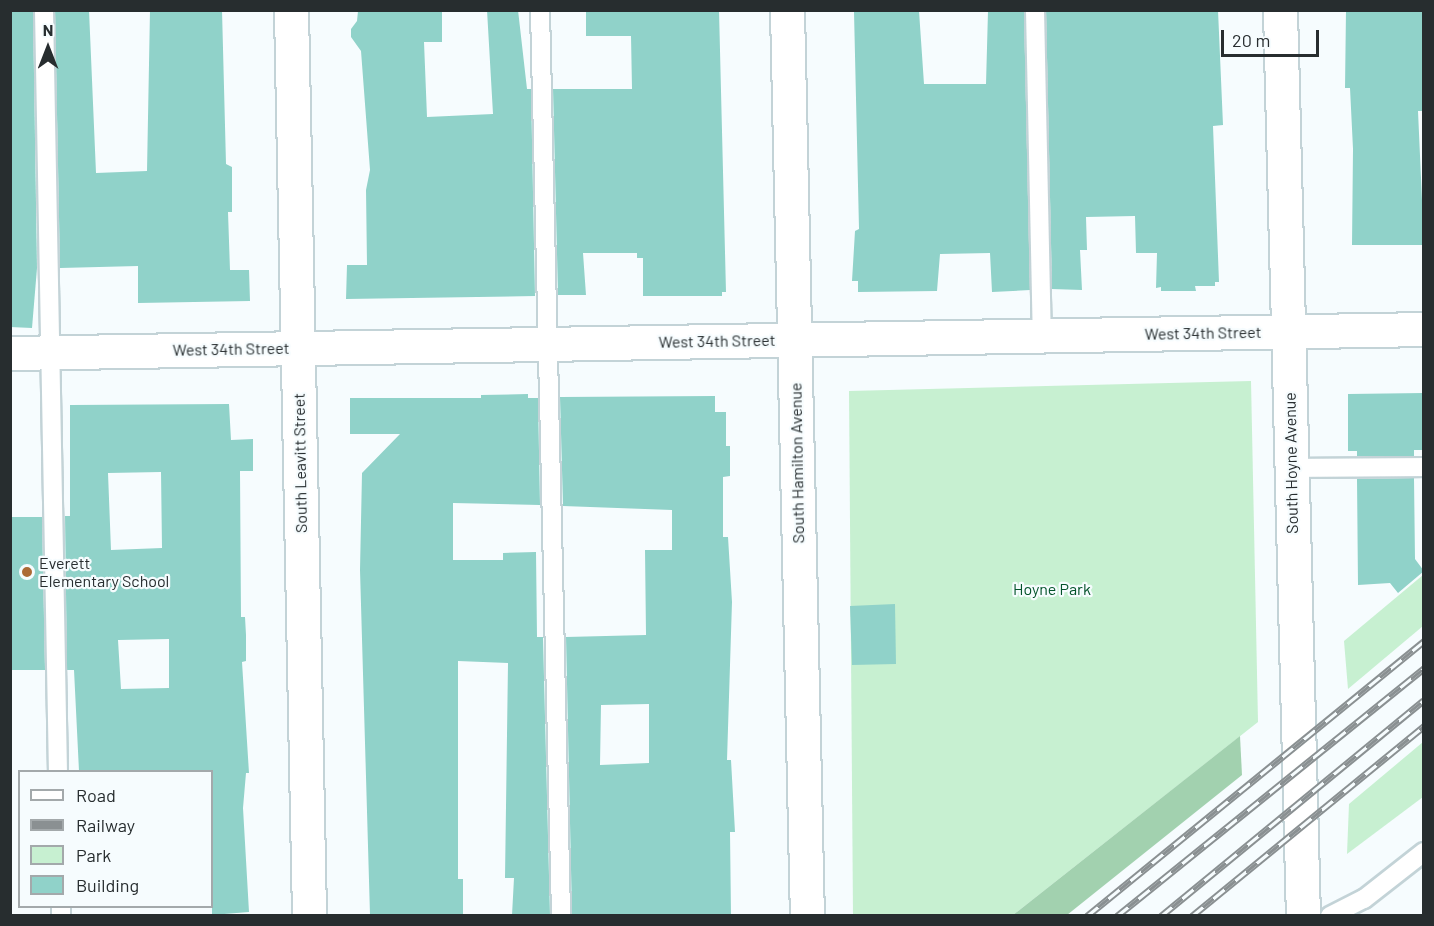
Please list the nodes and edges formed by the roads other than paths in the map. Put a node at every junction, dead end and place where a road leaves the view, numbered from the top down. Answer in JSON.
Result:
{"nodes":[{"id":1,"x":44,"y":10,"type":"edge"},
{"id":2,"x":291,"y":10,"type":"edge"},
{"id":3,"x":540,"y":10,"type":"edge"},
{"id":4,"x":787,"y":10,"type":"edge"},
{"id":5,"x":1035,"y":10,"type":"edge"},
{"id":6,"x":1280,"y":10,"type":"edge"},
{"id":7,"x":1424,"y":329,"type":"edge"},
{"id":8,"x":1288,"y":331,"type":"junction"},
{"id":9,"x":1042,"y":335,"type":"junction"},
{"id":10,"x":794,"y":340,"type":"junction"},
{"id":11,"x":548,"y":344,"type":"junction"},
{"id":12,"x":297,"y":348,"type":"junction"},
{"id":13,"x":50,"y":352,"type":"junction"},
{"id":14,"x":10,"y":353,"type":"edge"},
{"id":15,"x":1424,"y":467,"type":"edge"},
{"id":16,"x":1291,"y":468,"type":"junction"},
{"id":17,"x":58,"y":770,"type":"edge"},
{"id":18,"x":1424,"y":852,"type":"edge"},
{"id":19,"x":309,"y":915,"type":"edge"},
{"id":20,"x":561,"y":915,"type":"edge"},
{"id":21,"x":807,"y":915,"type":"edge"},
{"id":22,"x":1303,"y":915,"type":"edge"},
{"id":23,"x":1330,"y":915,"type":"edge"}],
"edges":[{"from":1,"to":13,"type":"lane"},
{"from":2,"to":12,"type":"street","name":"South Leavitt Street"},
{"from":3,"to":11,"type":"lane"},
{"from":4,"to":10,"type":"street","name":"South Hamilton Avenue"},
{"from":5,"to":9,"type":"lane"},
{"from":6,"to":8,"type":"street","name":"South Hoyne Avenue"},
{"from":7,"to":8,"type":"street","name":"West 34th Street"},
{"from":8,"to":9,"type":"street","name":"West 34th Street"},
{"from":8,"to":16,"type":"street","name":"South Hoyne Avenue"},
{"from":9,"to":10,"type":"street","name":"West 34th Street"},
{"from":10,"to":11,"type":"street","name":"West 34th Street"},
{"from":10,"to":21,"type":"street","name":"South Hamilton Avenue"},
{"from":11,"to":12,"type":"street","name":"West 34th Street"},
{"from":11,"to":20,"type":"lane"},
{"from":12,"to":13,"type":"street","name":"West 34th Street"},
{"from":12,"to":19,"type":"street","name":"South Leavitt Street"},
{"from":13,"to":14,"type":"street","name":"West 34th Street"},
{"from":13,"to":17,"type":"lane"},
{"from":15,"to":16,"type":"lane"},
{"from":16,"to":22,"type":"street","name":"South Hoyne Avenue"},
{"from":18,"to":23,"type":"lane"}]}
